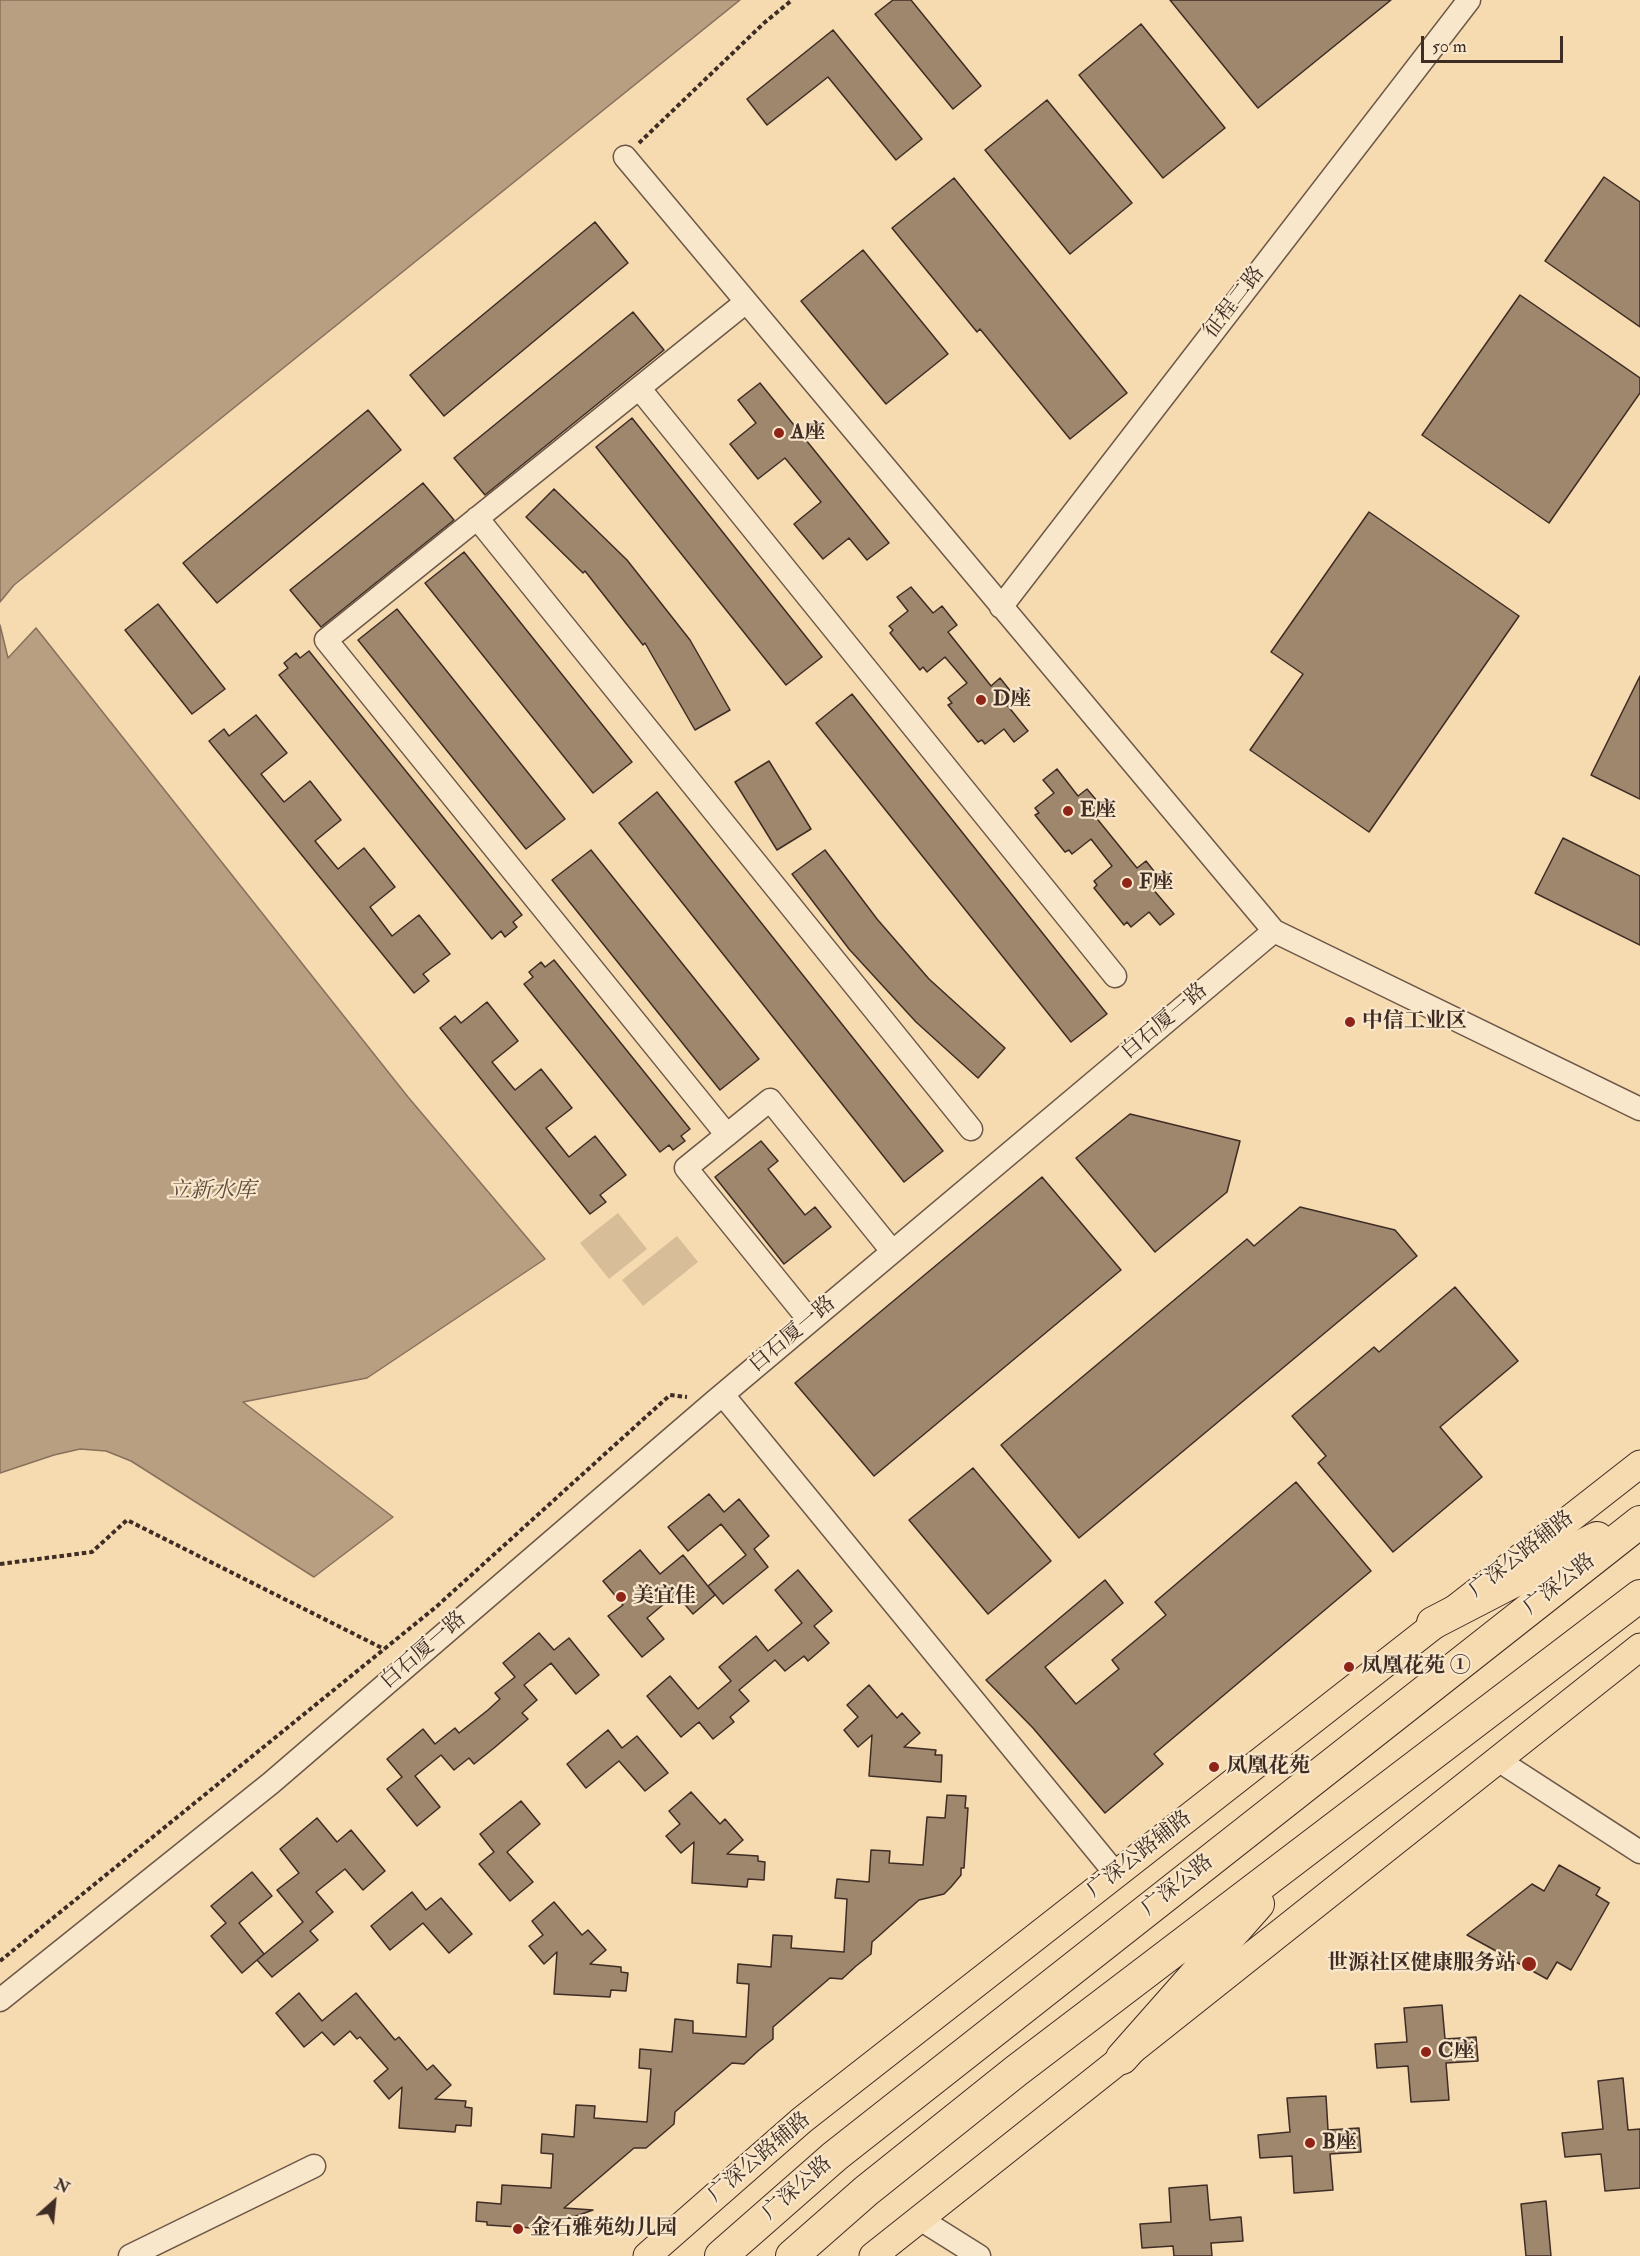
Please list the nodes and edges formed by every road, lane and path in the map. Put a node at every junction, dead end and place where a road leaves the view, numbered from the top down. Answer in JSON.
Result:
{"nodes":[{"id":1,"x":792,"y":0,"type":"edge"},
{"id":2,"x":1469,"y":0,"type":"edge"},
{"id":3,"x":625,"y":157,"type":"joint"},
{"id":4,"x":746,"y":302,"type":"junction"},
{"id":5,"x":639,"y":388,"type":"junction"},
{"id":6,"x":477,"y":518,"type":"junction"},
{"id":7,"x":1001,"y":607,"type":"junction"},
{"id":8,"x":1274,"y":931,"type":"junction"},
{"id":9,"x":1114,"y":976,"type":"dead end"},
{"id":10,"x":1640,"y":1109,"type":"edge"},
{"id":11,"x":971,"y":1129,"type":"dead end"},
{"id":12,"x":727,"y":1135,"type":"junction"},
{"id":13,"x":892,"y":1251,"type":"junction"},
{"id":14,"x":810,"y":1321,"type":"junction"},
{"id":15,"x":719,"y":1398,"type":"junction"},
{"id":16,"x":1640,"y":1464,"type":"edge"},
{"id":17,"x":1640,"y":1516,"type":"edge"},
{"id":18,"x":1640,"y":1522,"type":"edge"},
{"id":19,"x":0,"y":1564,"type":"edge"},
{"id":20,"x":1640,"y":1596,"type":"edge"},
{"id":21,"x":1433,"y":1623,"type":"junction"},
{"id":22,"x":1640,"y":1647,"type":"edge"},
{"id":23,"x":384,"y":1649,"type":"junction"},
{"id":24,"x":1498,"y":1760,"type":"junction"},
{"id":25,"x":1305,"y":1851,"type":"junction"},
{"id":26,"x":1640,"y":1852,"type":"edge"},
{"id":27,"x":1116,"y":1874,"type":"junction"},
{"id":28,"x":0,"y":1960,"type":"edge"},
{"id":29,"x":0,"y":2000,"type":"edge"},
{"id":30,"x":1122,"y":2058,"type":"junction"},
{"id":31,"x":314,"y":2166,"type":"dead end"},
{"id":32,"x":920,"y":2219,"type":"junction"},
{"id":33,"x":130,"y":2256,"type":"edge"},
{"id":34,"x":648,"y":2256,"type":"edge"},
{"id":35,"x":722,"y":2256,"type":"edge"},
{"id":36,"x":792,"y":2256,"type":"edge"},
{"id":37,"x":873,"y":2256,"type":"edge"},
{"id":38,"x":979,"y":2256,"type":"edge"}],
"edges":[{"from":1,"to":3,"type":"path"},
{"from":2,"to":7,"type":"street","name":"征程二路"},
{"from":3,"to":4,"type":"street"},
{"from":4,"to":5,"type":"street"},
{"from":4,"to":7,"type":"street"},
{"from":5,"to":6,"type":"street"},
{"from":5,"to":9,"type":"street"},
{"from":6,"to":11,"type":"street"},
{"from":6,"to":12,"type":"street"},
{"from":7,"to":8,"type":"street"},
{"from":8,"to":10,"type":"street"},
{"from":8,"to":13,"type":"street","name":"白石厦一路"},
{"from":12,"to":13,"type":"street"},
{"from":12,"to":14,"type":"street"},
{"from":13,"to":14,"type":"street","name":"白石厦一路"},
{"from":14,"to":15,"type":"street","name":"白石厦一路"},
{"from":15,"to":23,"type":"path"},
{"from":15,"to":27,"type":"street"},
{"from":15,"to":29,"type":"street","name":"白石厦一路"},
{"from":16,"to":21,"type":"main road","name":"广深公路辅路"},
{"from":17,"to":21,"type":"highway"},
{"from":18,"to":35,"type":"highway","name":"广深公路"},
{"from":19,"to":23,"type":"path"},
{"from":20,"to":25,"type":"highway"},
{"from":21,"to":27,"type":"main road","name":"广深公路辅路"},
{"from":22,"to":24,"type":"main road"},
{"from":23,"to":28,"type":"path"},
{"from":24,"to":26,"type":"street"},
{"from":24,"to":30,"type":"main road"},
{"from":25,"to":30,"type":"highway"},
{"from":25,"to":36,"type":"highway"},
{"from":27,"to":34,"type":"main road","name":"广深公路辅路"},
{"from":30,"to":32,"type":"main road"},
{"from":31,"to":33,"type":"street"},
{"from":32,"to":37,"type":"main road"},
{"from":32,"to":38,"type":"street"}]}
